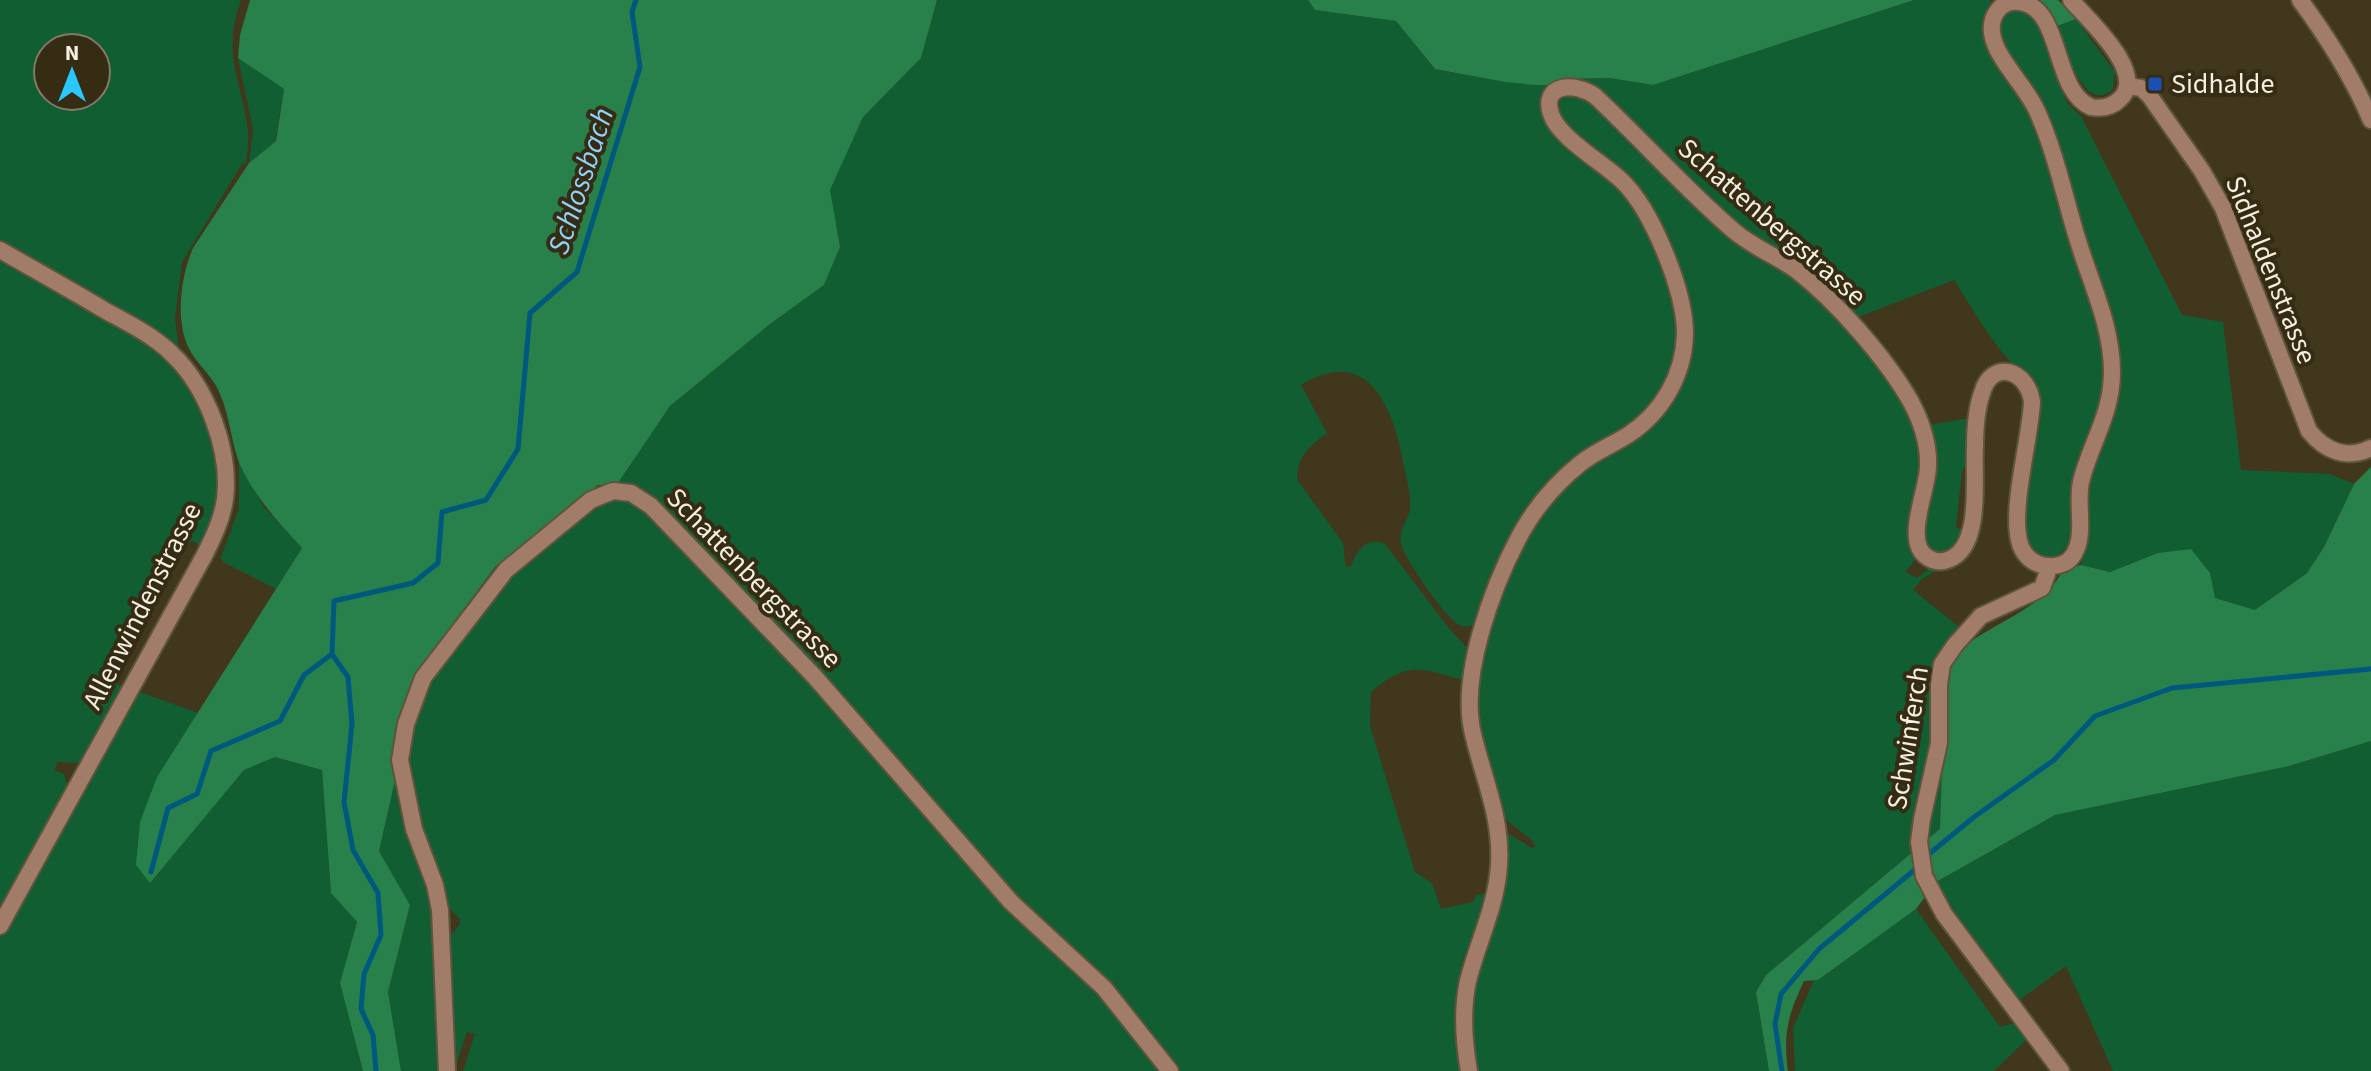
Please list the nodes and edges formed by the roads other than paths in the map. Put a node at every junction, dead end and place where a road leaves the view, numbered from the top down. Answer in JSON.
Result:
{"nodes":[{"id":1,"x":2071,"y":0,"type":"edge"},
{"id":2,"x":2300,"y":0,"type":"edge"},
{"id":3,"x":2128,"y":86,"type":"junction"},
{"id":4,"x":2371,"y":120,"type":"edge"},
{"id":5,"x":0,"y":250,"type":"edge"},
{"id":6,"x":2371,"y":448,"type":"edge"},
{"id":7,"x":2050,"y":566,"type":"junction"},
{"id":8,"x":0,"y":926,"type":"edge"},
{"id":9,"x":447,"y":1071,"type":"edge"},
{"id":10,"x":1170,"y":1071,"type":"edge"},
{"id":11,"x":1469,"y":1071,"type":"edge"},
{"id":12,"x":2061,"y":1071,"type":"edge"}],
"edges":[{"from":1,"to":3,"type":"street"},
{"from":2,"to":4,"type":"street"},
{"from":3,"to":6,"type":"street","name":"Sidhaldenstrasse"},
{"from":3,"to":7,"type":"street"},
{"from":5,"to":8,"type":"street","name":"Allenwindenstrasse"},
{"from":7,"to":11,"type":"street","name":"Schattenbergstrasse"},
{"from":7,"to":12,"type":"street","name":"Schwinferch"},
{"from":9,"to":10,"type":"street","name":"Schattenbergstrasse"}]}
